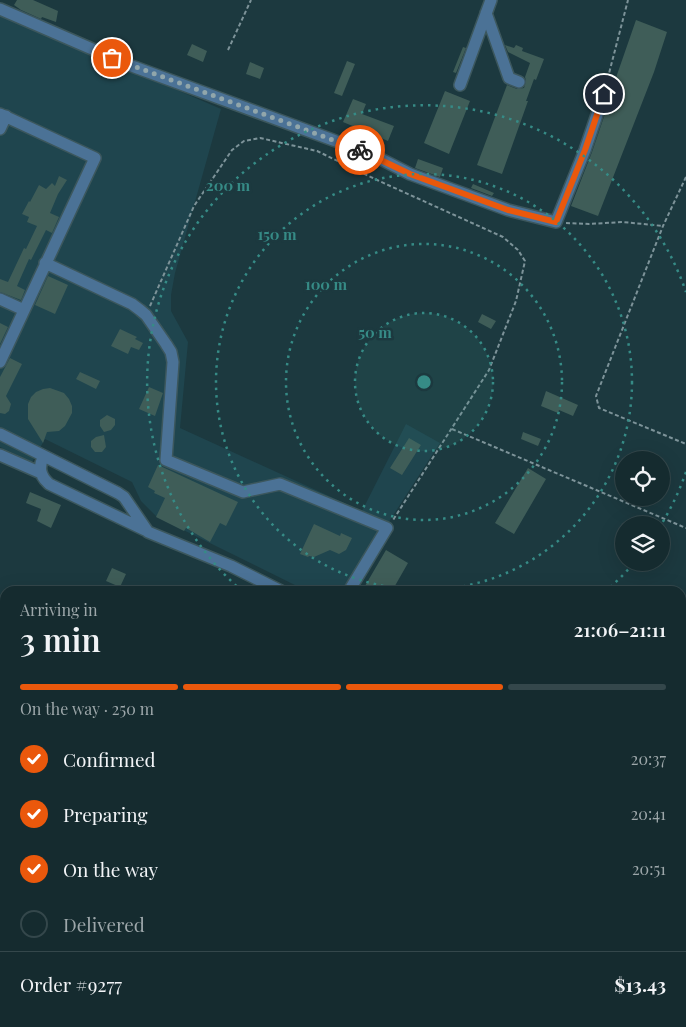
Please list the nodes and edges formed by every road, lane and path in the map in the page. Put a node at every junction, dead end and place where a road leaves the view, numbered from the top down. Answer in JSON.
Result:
{"nodes":[{"id":1,"x":251,"y":0,"type":"edge"},
{"id":2,"x":491,"y":0,"type":"edge"},
{"id":3,"x":628,"y":0,"type":"edge"},
{"id":4,"x":0,"y":9,"type":"edge"},
{"id":5,"x":486,"y":13,"type":"junction"},
{"id":6,"x":228,"y":50,"type":"dead end"},
{"id":7,"x":519,"y":82,"type":"dead end"},
{"id":8,"x":460,"y":85,"type":"dead end"},
{"id":9,"x":604,"y":94,"type":"joint"},
{"id":10,"x":3,"y":115,"type":"edge"},
{"id":11,"x":0,"y":129,"type":"edge"},
{"id":12,"x":686,"y":177,"type":"edge"},
{"id":13,"x":556,"y":222,"type":"junction"},
{"id":14,"x":663,"y":226,"type":"junction"},
{"id":15,"x":45,"y":262,"type":"junction"},
{"id":16,"x":0,"y":299,"type":"edge"},
{"id":17,"x":24,"y":310,"type":"junction"},
{"id":18,"x":146,"y":315,"type":"junction"},
{"id":19,"x":1,"y":355,"type":"edge"},
{"id":20,"x":452,"y":429,"type":"junction"},
{"id":21,"x":0,"y":434,"type":"edge"},
{"id":22,"x":686,"y":444,"type":"edge"},
{"id":23,"x":0,"y":455,"type":"edge"},
{"id":24,"x":44,"y":456,"type":"junction"},
{"id":25,"x":41,"y":473,"type":"junction"},
{"id":26,"x":387,"y":528,"type":"junction"},
{"id":27,"x":686,"y":528,"type":"edge"},
{"id":28,"x":148,"y":532,"type":"junction"},
{"id":29,"x":272,"y":586,"type":"edge"},
{"id":30,"x":352,"y":586,"type":"edge"}],
"edges":[{"from":1,"to":6,"type":"path"},
{"from":2,"to":5,"type":"street"},
{"from":3,"to":9,"type":"path"},
{"from":4,"to":13,"type":"street"},
{"from":5,"to":7,"type":"street"},
{"from":5,"to":8,"type":"street"},
{"from":9,"to":13,"type":"street"},
{"from":10,"to":11,"type":"street"},
{"from":10,"to":15,"type":"street"},
{"from":12,"to":14,"type":"path"},
{"from":13,"to":14,"type":"path"},
{"from":14,"to":22,"type":"path"},
{"from":15,"to":17,"type":"street"},
{"from":15,"to":18,"type":"street"},
{"from":16,"to":17,"type":"street"},
{"from":17,"to":19,"type":"street"},
{"from":18,"to":20,"type":"path"},
{"from":18,"to":26,"type":"street"},
{"from":20,"to":26,"type":"path"},
{"from":20,"to":27,"type":"path"},
{"from":21,"to":24,"type":"street"},
{"from":23,"to":25,"type":"street"},
{"from":24,"to":25,"type":"street"},
{"from":24,"to":28,"type":"street"},
{"from":25,"to":28,"type":"street"},
{"from":26,"to":30,"type":"street"},
{"from":28,"to":29,"type":"street"}]}
